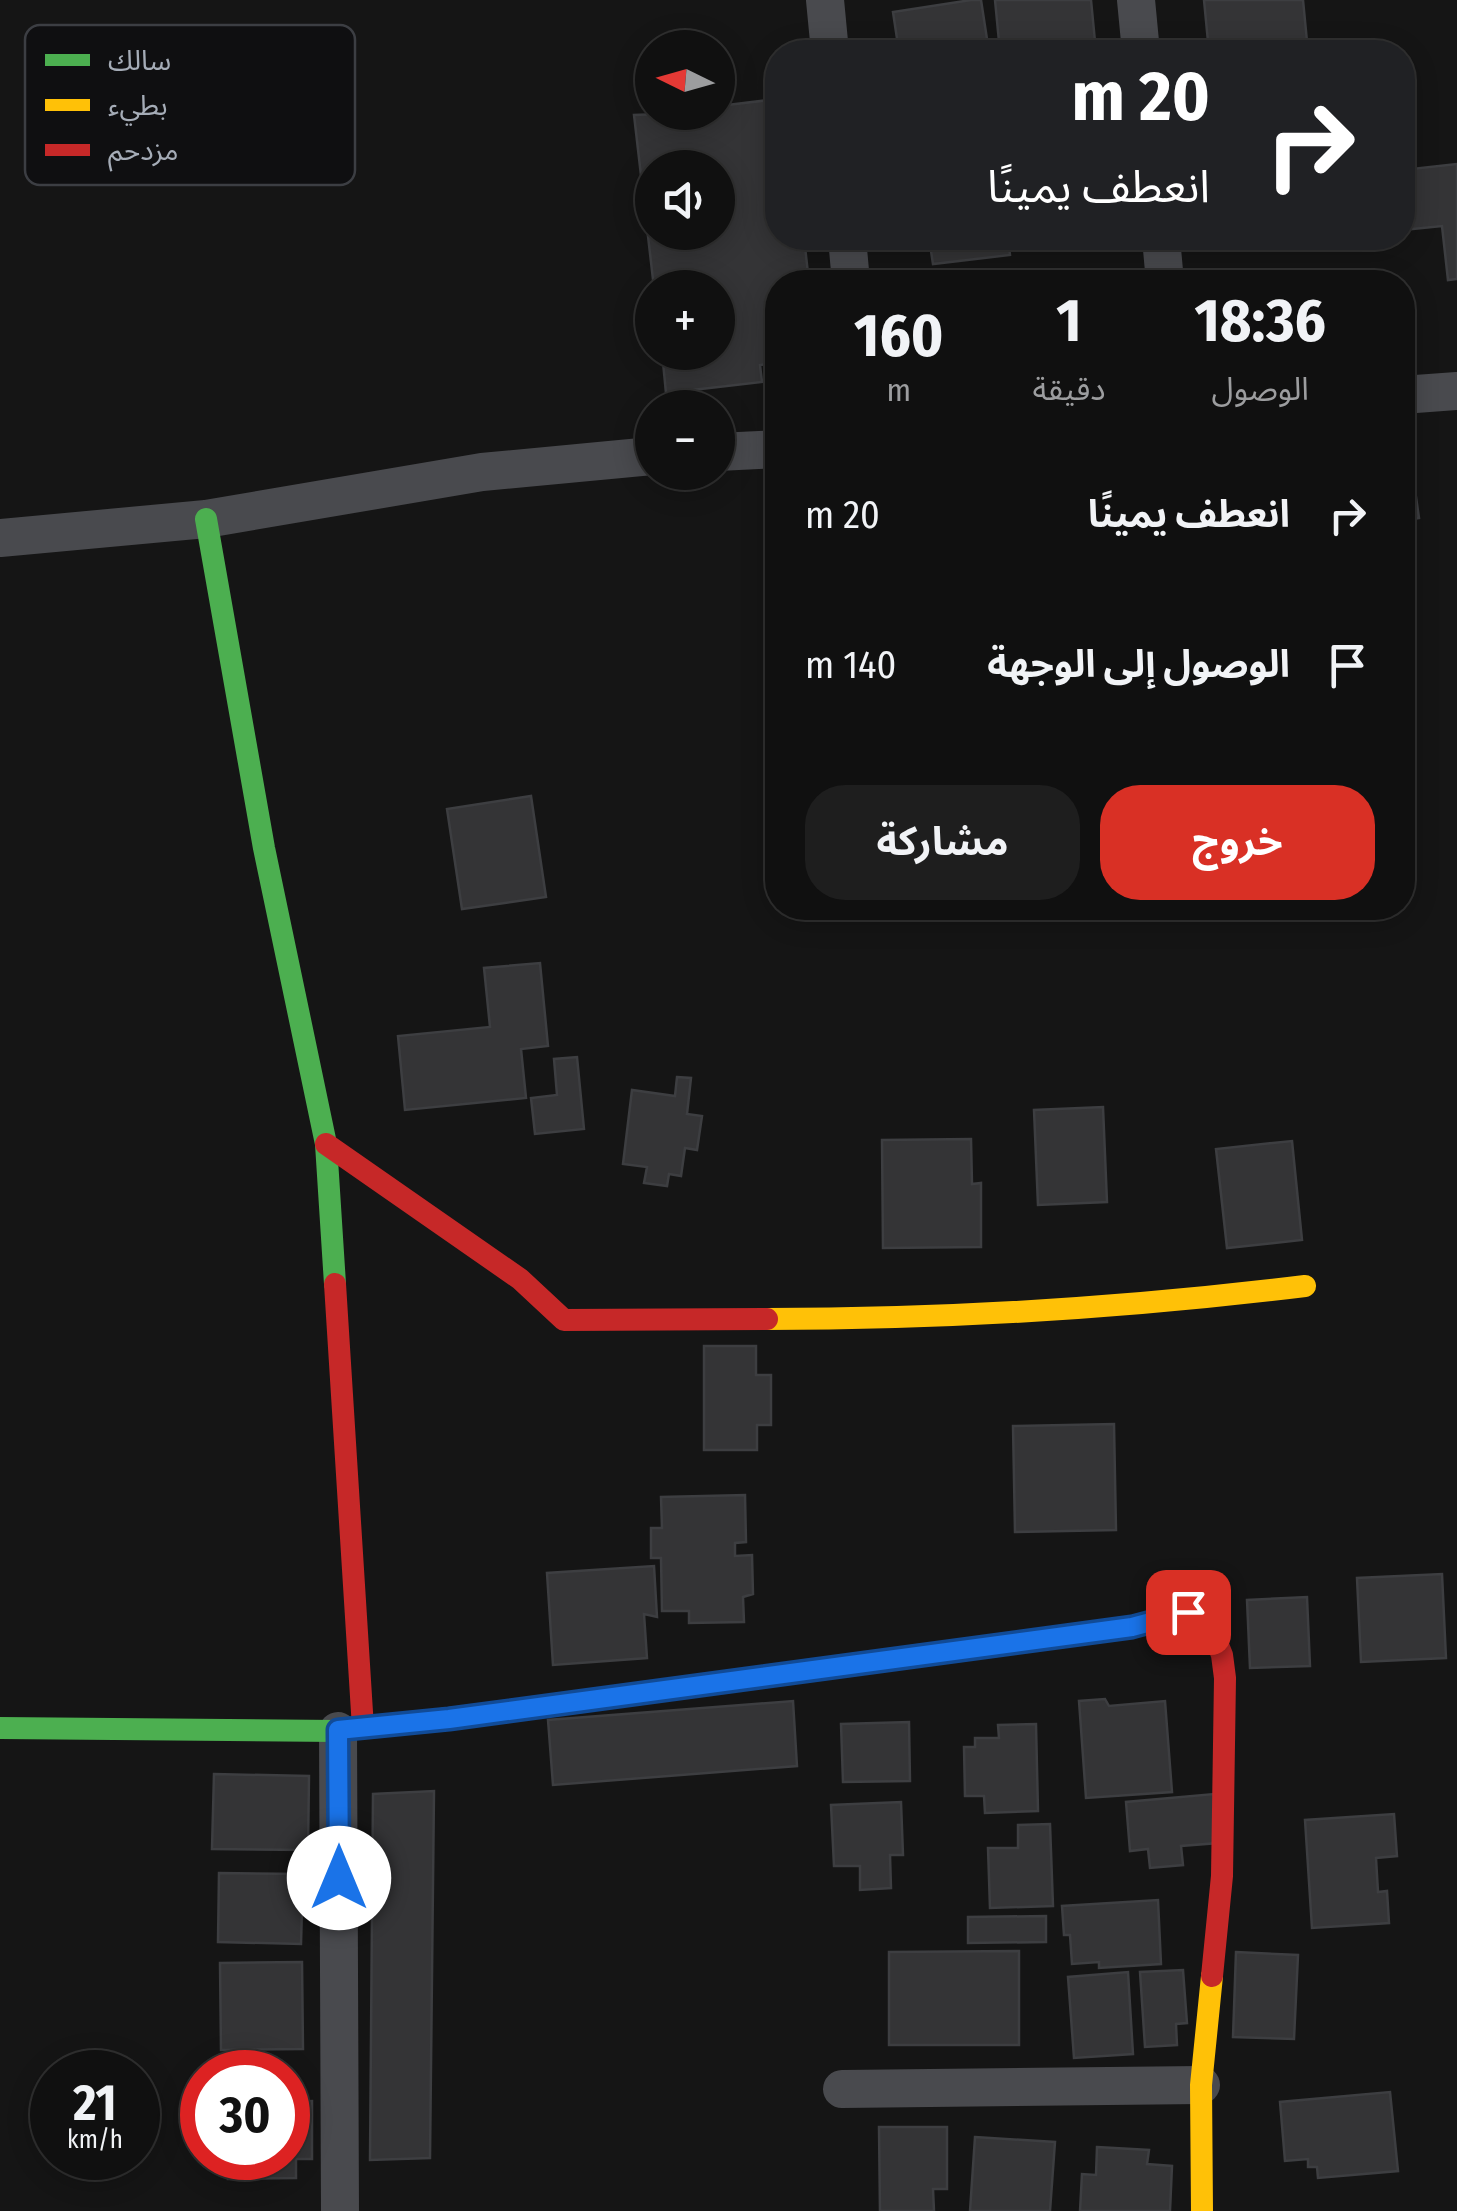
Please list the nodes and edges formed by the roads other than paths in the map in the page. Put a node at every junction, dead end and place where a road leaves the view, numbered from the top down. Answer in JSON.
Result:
{"nodes":[{"id":1,"x":825,"y":0,"type":"edge"},
{"id":2,"x":1136,"y":0,"type":"edge"},
{"id":3,"x":829,"y":40,"type":"edge"},
{"id":4,"x":1140,"y":40,"type":"edge"},
{"id":5,"x":1457,"y":391,"type":"edge"},
{"id":6,"x":1415,"y":394,"type":"edge"},
{"id":7,"x":765,"y":450,"type":"edge"},
{"id":8,"x":735,"y":451,"type":"edge"},
{"id":9,"x":635,"y":458,"type":"edge"},
{"id":10,"x":206,"y":519,"type":"junction"},
{"id":11,"x":0,"y":538,"type":"edge"},
{"id":12,"x":326,"y":1144,"type":"junction"},
{"id":13,"x":1305,"y":1286,"type":"dead end"},
{"id":14,"x":0,"y":1728,"type":"edge"},
{"id":15,"x":350,"y":1729,"type":"junction"},
{"id":16,"x":1201,"y":2085,"type":"junction"},
{"id":17,"x":842,"y":2089,"type":"dead end"},
{"id":18,"x":340,"y":2211,"type":"edge"},
{"id":19,"x":1202,"y":2211,"type":"edge"}],
"edges":[{"from":1,"to":3,"type":"street"},
{"from":2,"to":4,"type":"street"},
{"from":5,"to":6,"type":"street"},
{"from":7,"to":8,"type":"street"},
{"from":9,"to":10,"type":"street"},
{"from":10,"to":11,"type":"street"},
{"from":10,"to":12,"type":"street"},
{"from":12,"to":13,"type":"street"},
{"from":12,"to":15,"type":"street"},
{"from":14,"to":15,"type":"street"},
{"from":15,"to":16,"type":"street"},
{"from":15,"to":18,"type":"street"},
{"from":16,"to":17,"type":"street"},
{"from":16,"to":19,"type":"street"}]}
